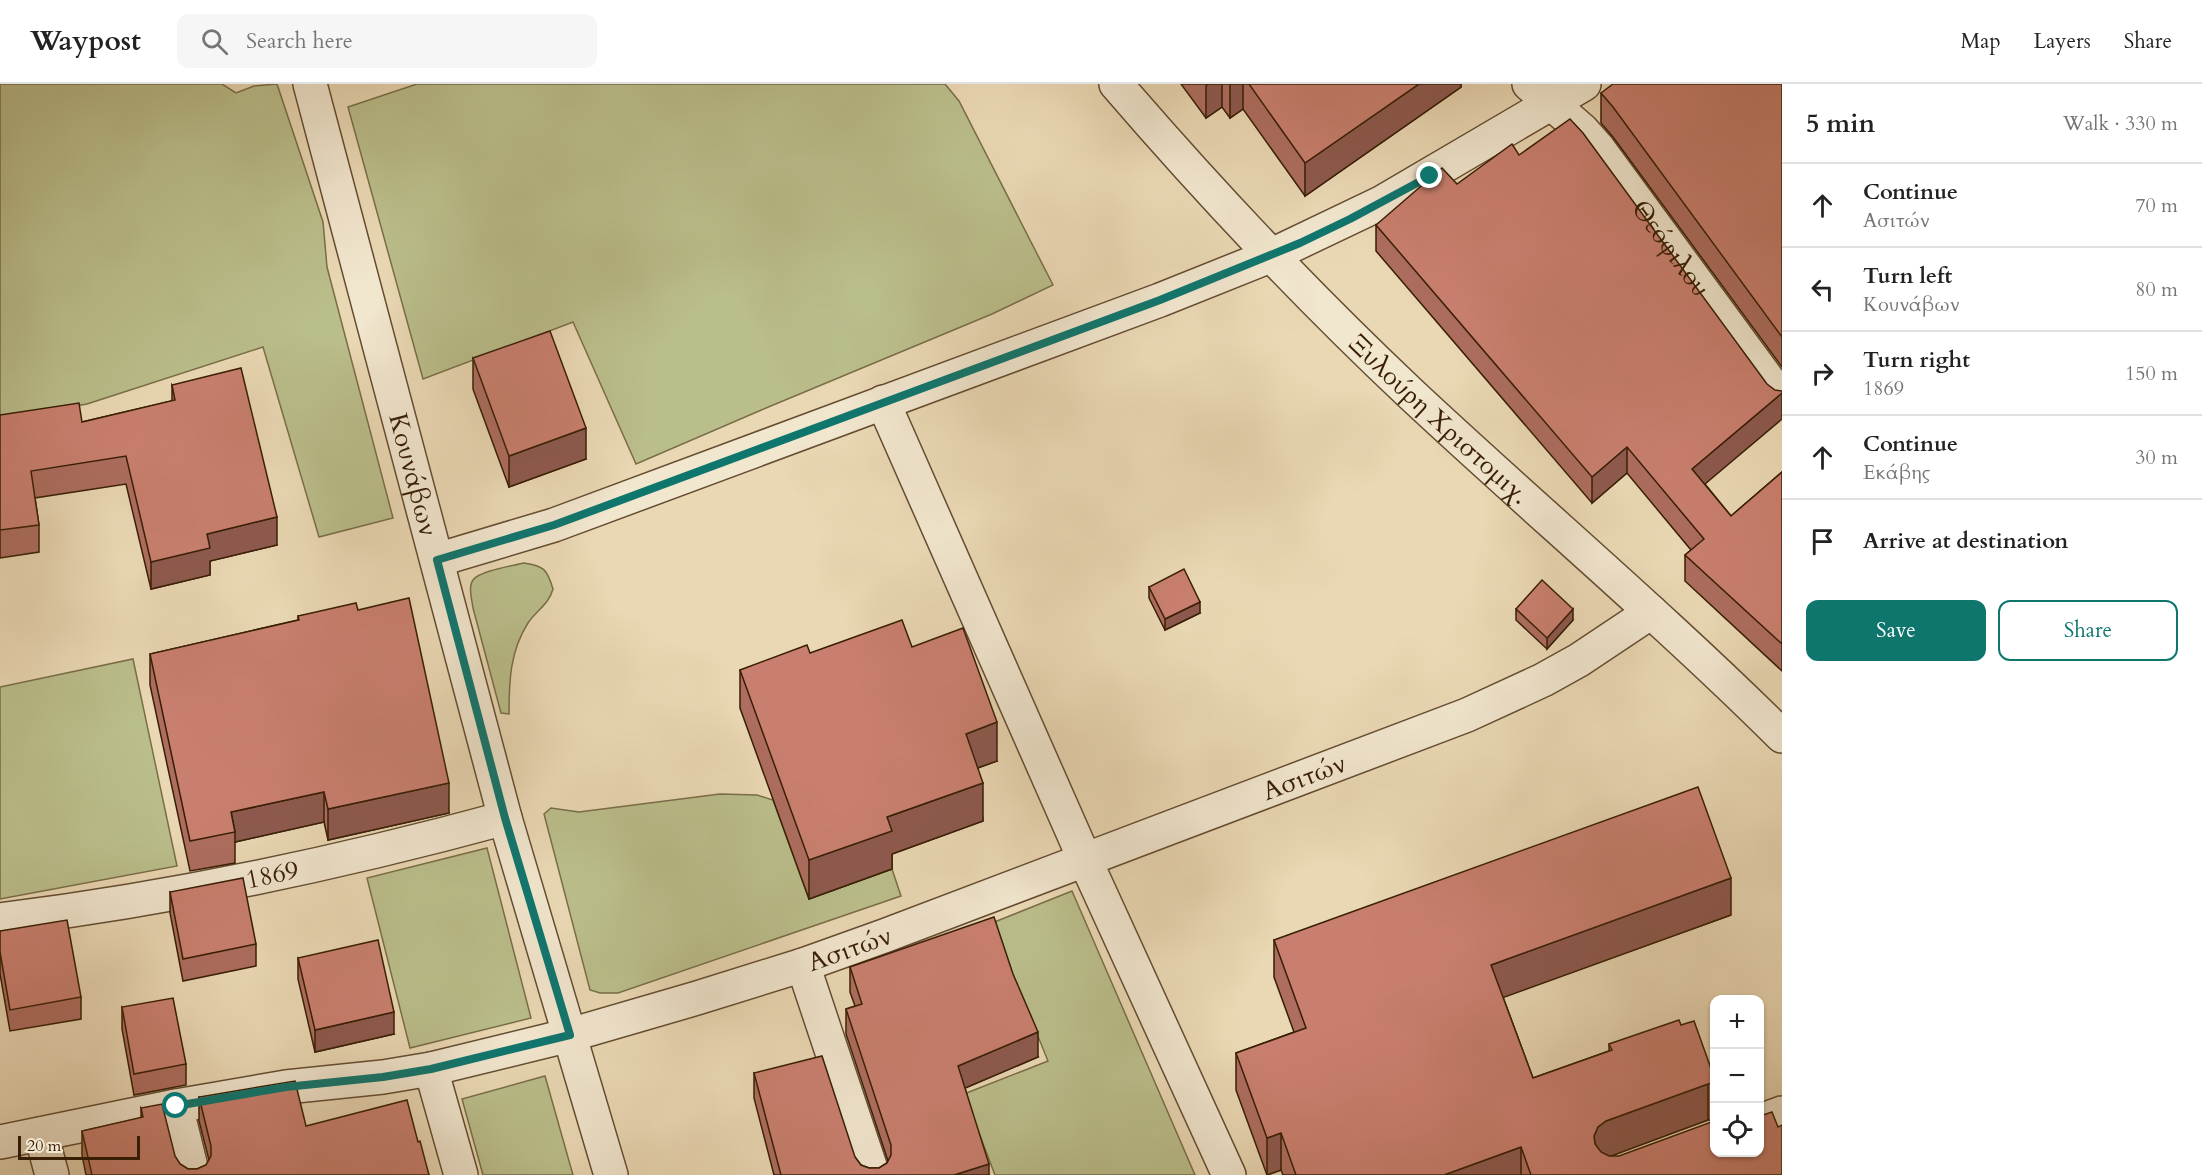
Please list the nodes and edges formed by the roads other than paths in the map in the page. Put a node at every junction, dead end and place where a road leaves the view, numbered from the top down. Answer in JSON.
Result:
{"nodes":[{"id":1,"x":1116,"y":84,"type":"edge"},
{"id":2,"x":1584,"y":84,"type":"edge"},
{"id":3,"x":315,"y":86,"type":"edge"},
{"id":4,"x":1541,"y":94,"type":"edge"},
{"id":5,"x":1270,"y":256,"type":"junction"},
{"id":6,"x":1782,"y":399,"type":"edge"},
{"id":7,"x":883,"y":402,"type":"junction"},
{"id":8,"x":437,"y":560,"type":"junction"},
{"id":9,"x":1651,"y":612,"type":"junction"},
{"id":10,"x":1782,"y":736,"type":"edge"},
{"id":11,"x":505,"y":818,"type":"junction"},
{"id":12,"x":1085,"y":860,"type":"junction"},
{"id":13,"x":0,"y":920,"type":"edge"},
{"id":14,"x":803,"y":965,"type":"junction"},
{"id":15,"x":570,"y":1035,"type":"junction"},
{"id":16,"x":431,"y":1069,"type":"junction"},
{"id":17,"x":176,"y":1106,"type":"junction"},
{"id":18,"x":1782,"y":1113,"type":"edge"},
{"id":19,"x":1764,"y":1120,"type":"edge"},
{"id":20,"x":41,"y":1134,"type":"junction"},
{"id":21,"x":0,"y":1142,"type":"edge"},
{"id":22,"x":52,"y":1175,"type":"edge"},
{"id":23,"x":193,"y":1175,"type":"edge"},
{"id":24,"x":460,"y":1175,"type":"edge"},
{"id":25,"x":611,"y":1175,"type":"edge"},
{"id":26,"x":873,"y":1175,"type":"edge"},
{"id":27,"x":1229,"y":1175,"type":"edge"}],
"edges":[{"from":1,"to":5,"type":"street","name":"Ξυλούρη Χριστομιχ."},
{"from":2,"to":4,"type":"street"},
{"from":3,"to":8,"type":"street","name":"Κουνάβων"},
{"from":4,"to":5,"type":"street"},
{"from":4,"to":6,"type":"street","name":"Θεόφιλου"},
{"from":5,"to":7,"type":"street"},
{"from":5,"to":9,"type":"street","name":"Ξυλούρη Χριστομιχ."},
{"from":7,"to":8,"type":"street"},
{"from":7,"to":12,"type":"street"},
{"from":8,"to":11,"type":"street","name":"Κουνάβων"},
{"from":9,"to":10,"type":"street","name":"Ξυλούρη Χριστομιχ."},
{"from":9,"to":12,"type":"street","name":"Ασιτών"},
{"from":11,"to":13,"type":"street","name":"1869"},
{"from":11,"to":15,"type":"street","name":"Κουνάβων"},
{"from":12,"to":14,"type":"street","name":"Ασιτών"},
{"from":12,"to":27,"type":"street"},
{"from":14,"to":15,"type":"street","name":"Ασιτών"},
{"from":14,"to":26,"type":"street"},
{"from":15,"to":16,"type":"street","name":"Ασιτών"},
{"from":15,"to":25,"type":"street","name":"Κουνάβων"},
{"from":16,"to":17,"type":"street","name":"Ασιτών"},
{"from":16,"to":24,"type":"street"},
{"from":17,"to":20,"type":"street","name":"Ασιτών"},
{"from":17,"to":23,"type":"street"},
{"from":18,"to":19,"type":"street"},
{"from":20,"to":21,"type":"street","name":"Ασιτών"},
{"from":20,"to":22,"type":"street"}]}
